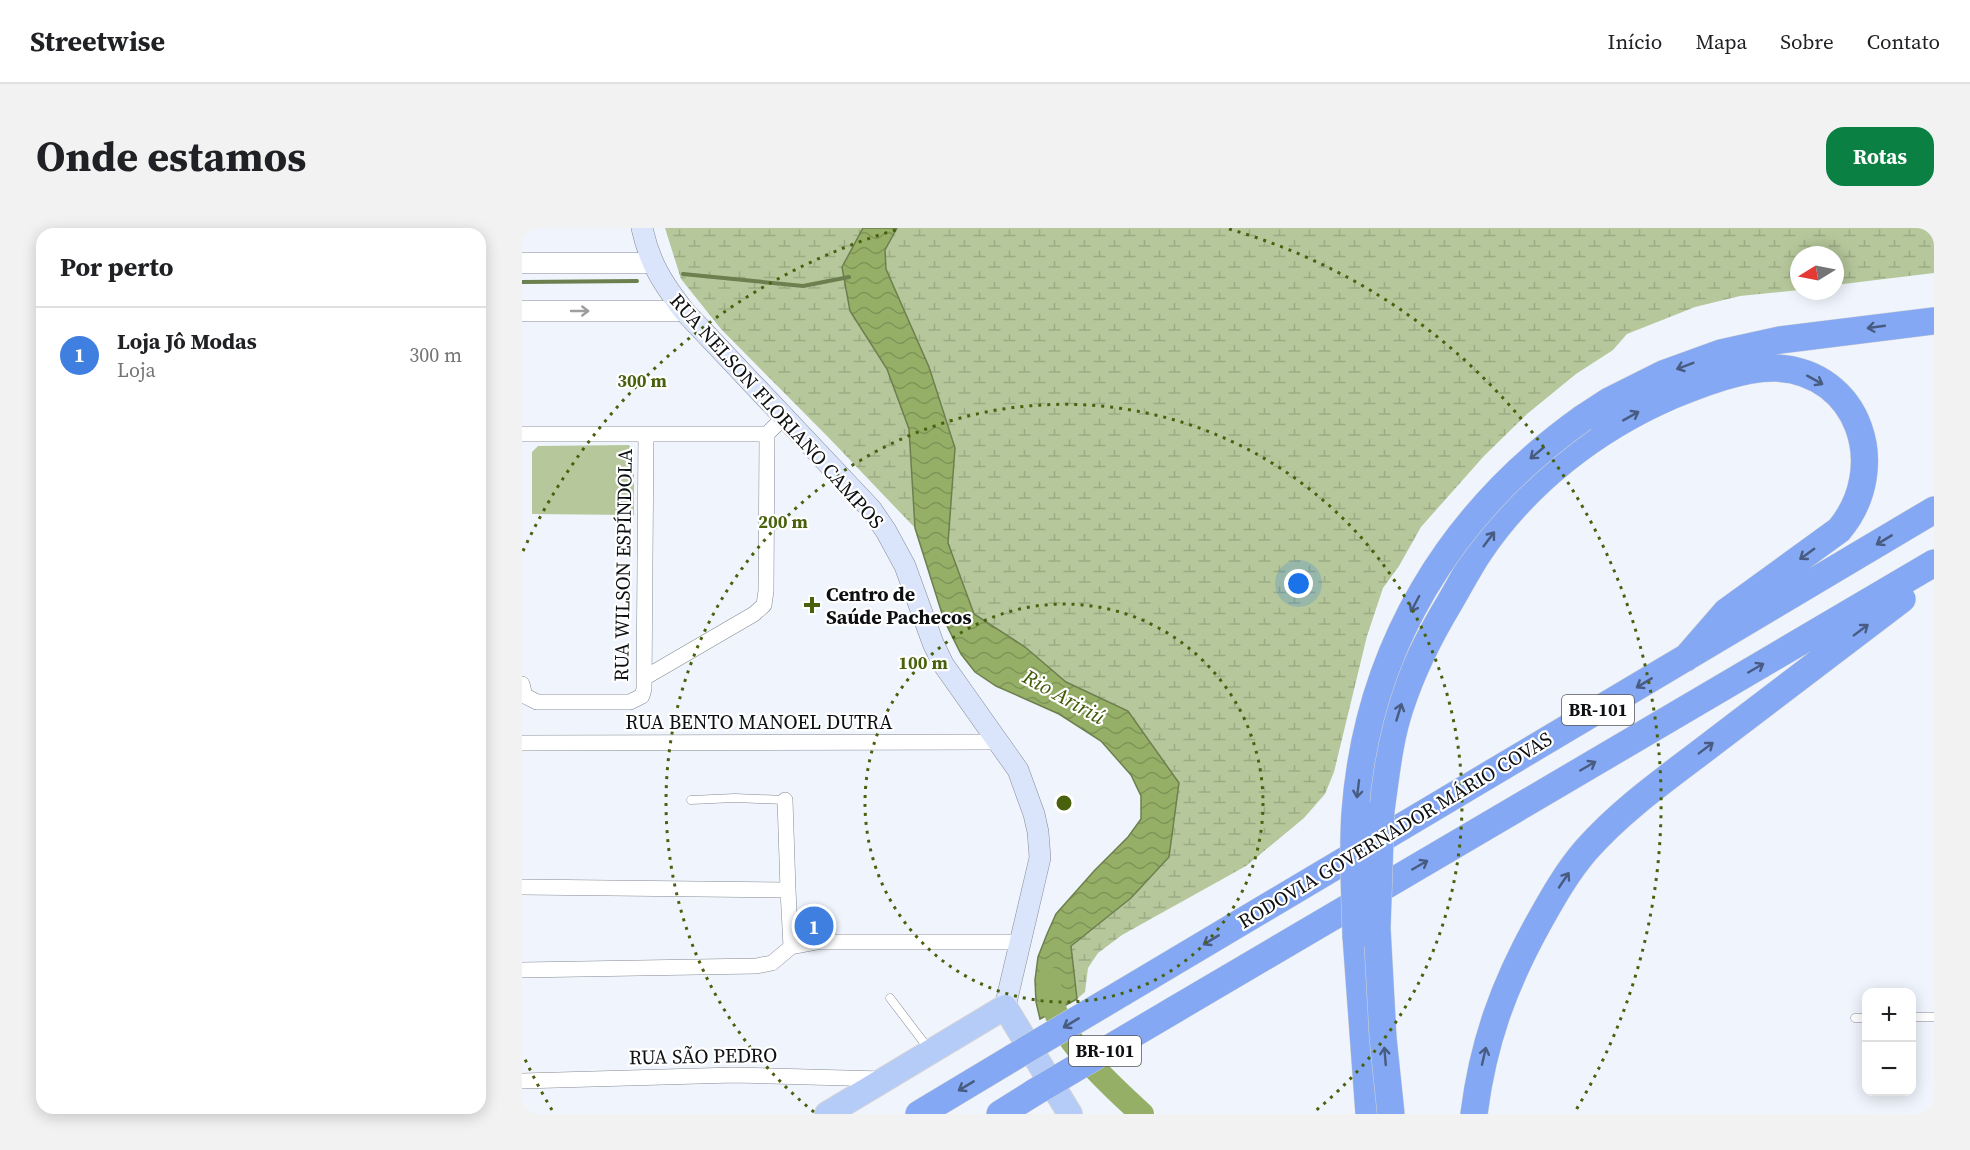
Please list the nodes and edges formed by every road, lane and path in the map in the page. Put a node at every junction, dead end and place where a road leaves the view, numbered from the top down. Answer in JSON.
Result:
{"nodes":[{"id":1,"x":642,"y":228,"type":"edge"},
{"id":2,"x":522,"y":263,"type":"edge"},
{"id":3,"x":651,"y":263,"type":"junction"},
{"id":4,"x":522,"y":311,"type":"edge"},
{"id":5,"x":684,"y":311,"type":"junction"},
{"id":6,"x":1934,"y":321,"type":"edge"},
{"id":7,"x":784,"y":417,"type":"junction"},
{"id":8,"x":522,"y":434,"type":"edge"},
{"id":9,"x":646,"y":434,"type":"junction"},
{"id":10,"x":767,"y":434,"type":"junction"},
{"id":11,"x":1934,"y":510,"type":"edge"},
{"id":12,"x":1934,"y":563,"type":"edge"},
{"id":13,"x":1934,"y":570,"type":"edge"},
{"id":14,"x":1686,"y":658,"type":"junction"},
{"id":15,"x":644,"y":678,"type":"junction"},
{"id":16,"x":524,"y":690,"type":"edge"},
{"id":17,"x":996,"y":742,"type":"junction"},
{"id":18,"x":522,"y":743,"type":"edge"},
{"id":19,"x":691,"y":800,"type":"dead end"},
{"id":20,"x":785,"y":800,"type":"joint"},
{"id":21,"x":522,"y":887,"type":"edge"},
{"id":22,"x":788,"y":890,"type":"junction"},
{"id":23,"x":1021,"y":942,"type":"junction"},
{"id":24,"x":791,"y":947,"type":"junction"},
{"id":25,"x":522,"y":970,"type":"edge"},
{"id":26,"x":890,"y":998,"type":"dead end"},
{"id":27,"x":1005,"y":1007,"type":"junction"},
{"id":28,"x":1916,"y":1017,"type":"edge"},
{"id":29,"x":1934,"y":1017,"type":"edge"},
{"id":30,"x":1855,"y":1018,"type":"dead end"},
{"id":31,"x":1862,"y":1018,"type":"edge"},
{"id":32,"x":930,"y":1052,"type":"junction"},
{"id":33,"x":886,"y":1079,"type":"junction"},
{"id":34,"x":522,"y":1081,"type":"edge"},
{"id":35,"x":828,"y":1114,"type":"edge"},
{"id":36,"x":919,"y":1114,"type":"edge"},
{"id":37,"x":1000,"y":1114,"type":"edge"},
{"id":38,"x":1070,"y":1114,"type":"edge"},
{"id":39,"x":1369,"y":1114,"type":"edge"},
{"id":40,"x":1391,"y":1114,"type":"edge"},
{"id":41,"x":1474,"y":1114,"type":"edge"}],
"edges":[{"from":1,"to":3,"type":"main road","name":"RUA NELSON FLORIANO CAMPOS"},
{"from":2,"to":3,"type":"street"},
{"from":3,"to":5,"type":"main road","name":"RUA NELSON FLORIANO CAMPOS"},
{"from":4,"to":5,"type":"street","one_way":true},
{"from":5,"to":7,"type":"main road","name":"RUA NELSON FLORIANO CAMPOS"},
{"from":6,"to":39,"type":"highway","one_way":true,"bridge":true},
{"from":7,"to":10,"type":"street"},
{"from":7,"to":17,"type":"main road","name":"RUA NELSON FLORIANO CAMPOS"},
{"from":8,"to":9,"type":"street"},
{"from":9,"to":10,"type":"street"},
{"from":9,"to":15,"type":"street","name":"RUA WILSON ESPÍNDOLA"},
{"from":10,"to":15,"type":"street"},
{"from":11,"to":14,"type":"highway","name":"RODOVIA GOVERNADOR MÁRIO COVAS","number":"BR-101","one_way":true},
{"from":37,"to":12,"type":"highway","name":"RODOVIA GOVERNADOR MÁRIO COVAS","number":"BR-101","one_way":true,"bridge":true},
{"from":41,"to":13,"type":"highway","one_way":true},
{"from":14,"to":36,"type":"highway","name":"RODOVIA GOVERNADOR MÁRIO COVAS","number":"BR-101","one_way":true,"bridge":true},
{"from":40,"to":14,"type":"highway","number":"BR-101","one_way":true,"bridge":true},
{"from":15,"to":16,"type":"street","name":"RUA WILSON ESPÍNDOLA"},
{"from":17,"to":18,"type":"street","name":"RUA BENTO MANOEL DUTRA"},
{"from":17,"to":23,"type":"main road","name":"RUA NELSON FLORIANO CAMPOS"},
{"from":19,"to":20,"type":"lane"},
{"from":20,"to":22,"type":"street"},
{"from":21,"to":22,"type":"street"},
{"from":22,"to":24,"type":"street"},
{"from":23,"to":24,"type":"street"},
{"from":23,"to":27,"type":"main road","name":"RUA NELSON FLORIANO CAMPOS"},
{"from":24,"to":25,"type":"street"},
{"from":26,"to":32,"type":"lane"},
{"from":27,"to":32,"type":"main road"},
{"from":27,"to":38,"type":"main road"},
{"from":28,"to":29,"type":"lane"},
{"from":30,"to":31,"type":"lane"},
{"from":32,"to":33,"type":"main road"},
{"from":33,"to":34,"type":"street","name":"RUA SÃO PEDRO"},
{"from":33,"to":35,"type":"main road"}]}
